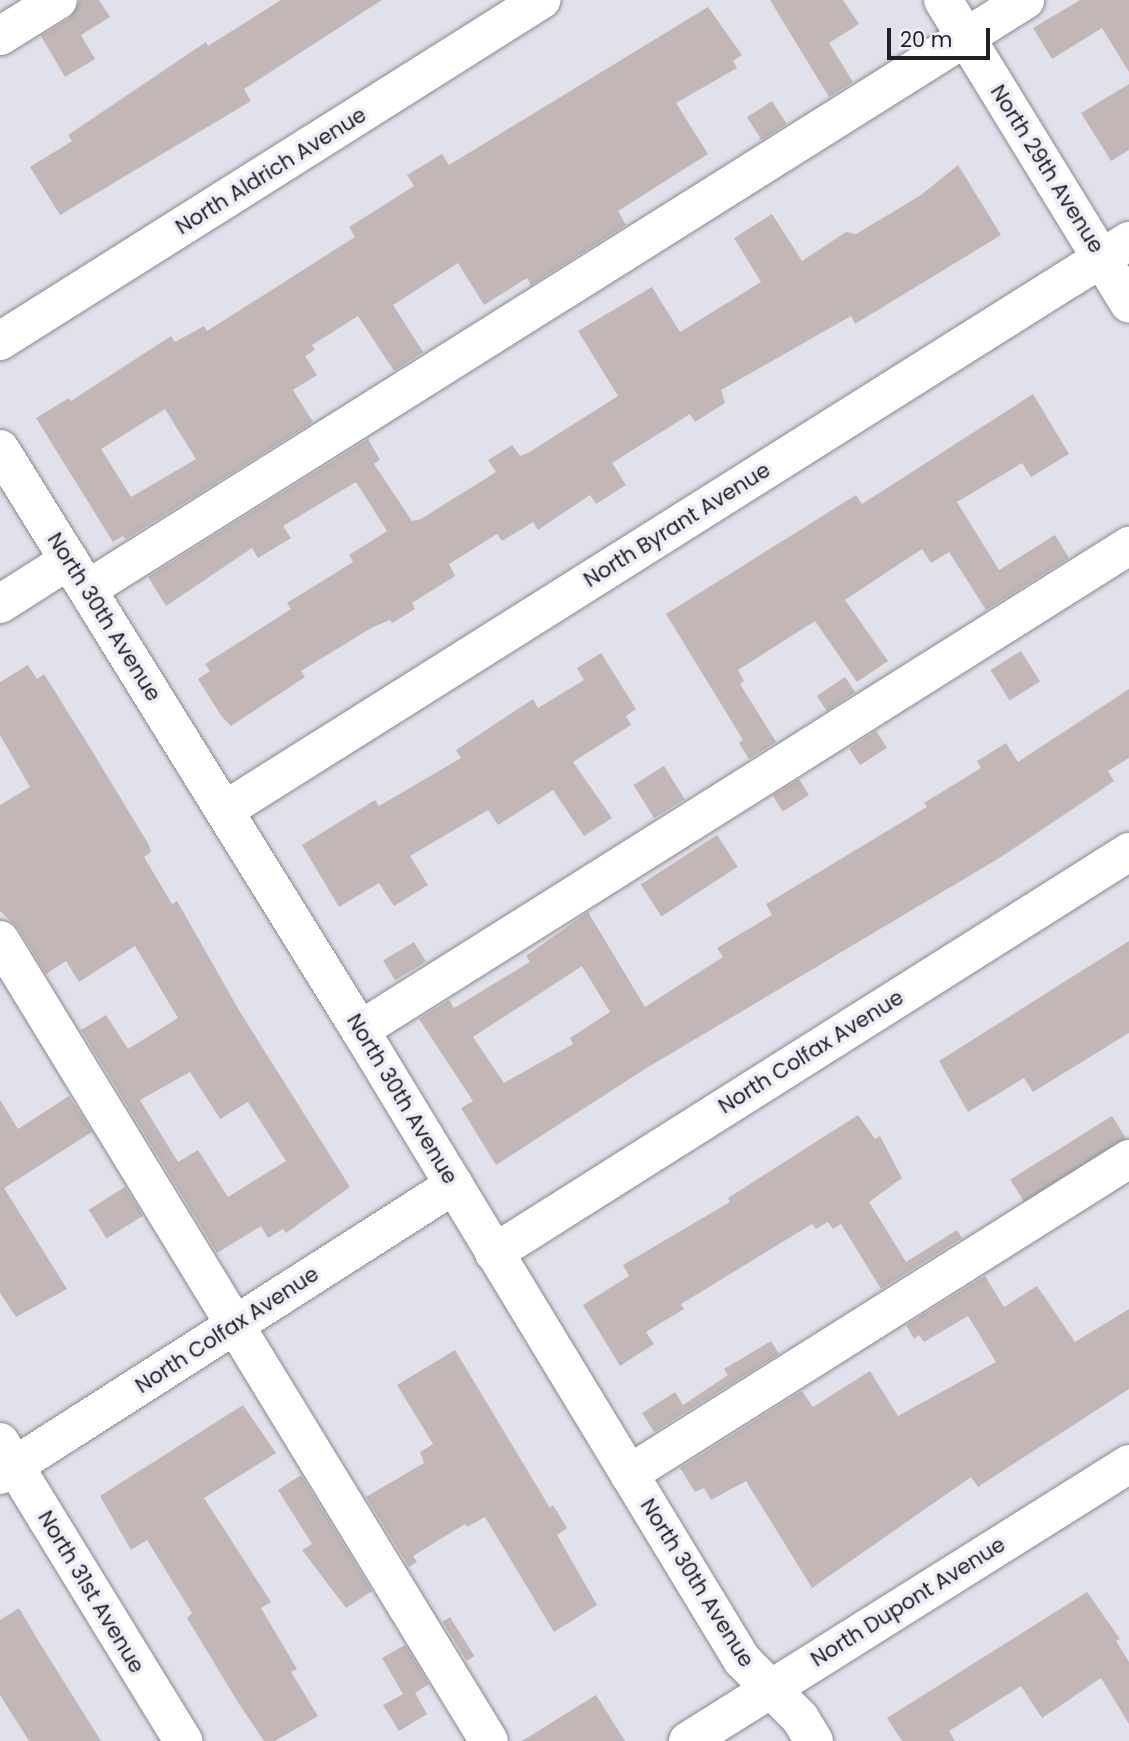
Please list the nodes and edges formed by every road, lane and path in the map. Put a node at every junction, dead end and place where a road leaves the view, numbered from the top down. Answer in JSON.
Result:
{"nodes":[{"id":1,"x":58,"y":0,"type":"edge"},
{"id":2,"x":541,"y":0,"type":"edge"},
{"id":3,"x":943,"y":0,"type":"edge"},
{"id":4,"x":1025,"y":0,"type":"edge"},
{"id":5,"x":0,"y":36,"type":"edge"},
{"id":6,"x":965,"y":37,"type":"junction"},
{"id":7,"x":1115,"y":250,"type":"edge"},
{"id":8,"x":1129,"y":303,"type":"edge"},
{"id":9,"x":0,"y":341,"type":"edge"},
{"id":10,"x":0,"y":449,"type":"edge"},
{"id":11,"x":1129,"y":546,"type":"edge"},
{"id":12,"x":79,"y":575,"type":"junction"},
{"id":13,"x":0,"y":604,"type":"edge"},
{"id":14,"x":225,"y":810,"type":"junction"},
{"id":15,"x":1129,"y":852,"type":"edge"},
{"id":16,"x":0,"y":940,"type":"edge"},
{"id":17,"x":360,"y":1030,"type":"junction"},
{"id":18,"x":1129,"y":1159,"type":"edge"},
{"id":19,"x":454,"y":1185,"type":"junction"},
{"id":20,"x":494,"y":1253,"type":"junction"},
{"id":21,"x":236,"y":1325,"type":"junction"},
{"id":22,"x":5,"y":1461,"type":"edge"},
{"id":23,"x":1129,"y":1464,"type":"edge"},
{"id":24,"x":629,"y":1474,"type":"junction"},
{"id":25,"x":770,"y":1689,"type":"junction"},
{"id":26,"x":183,"y":1741,"type":"edge"},
{"id":27,"x":489,"y":1741,"type":"edge"},
{"id":28,"x":688,"y":1741,"type":"edge"},
{"id":29,"x":814,"y":1741,"type":"edge"}],
"edges":[{"from":1,"to":5,"type":"street"},
{"from":2,"to":9,"type":"street","name":"North Aldrich Avenue"},
{"from":3,"to":6,"type":"street","name":"North 29th Avenue"},
{"from":4,"to":6,"type":"street"},
{"from":6,"to":7,"type":"street","name":"North 29th Avenue"},
{"from":6,"to":12,"type":"street"},
{"from":7,"to":8,"type":"street","name":"North 29th Avenue"},
{"from":7,"to":14,"type":"street","name":"North Byrant Avenue"},
{"from":10,"to":12,"type":"street","name":"North 30th Avenue"},
{"from":11,"to":17,"type":"street"},
{"from":12,"to":13,"type":"street"},
{"from":12,"to":14,"type":"street","name":"North 30th Avenue"},
{"from":14,"to":17,"type":"street","name":"North 30th Avenue"},
{"from":15,"to":20,"type":"street","name":"North Colfax Avenue"},
{"from":16,"to":21,"type":"street"},
{"from":17,"to":19,"type":"street","name":"North 30th Avenue"},
{"from":18,"to":24,"type":"street"},
{"from":19,"to":20,"type":"street","name":"North 30th Avenue"},
{"from":19,"to":21,"type":"street","name":"North Colfax Avenue"},
{"from":20,"to":24,"type":"street","name":"North 30th Avenue"},
{"from":21,"to":22,"type":"street","name":"North Colfax Avenue"},
{"from":21,"to":27,"type":"street"},
{"from":22,"to":26,"type":"street","name":"North 31st Avenue"},
{"from":23,"to":25,"type":"street","name":"North Dupont Avenue"},
{"from":24,"to":25,"type":"street","name":"North 30th Avenue"},
{"from":25,"to":28,"type":"street","name":"North Dupont Avenue"},
{"from":25,"to":29,"type":"street","name":"North 30th Avenue"}]}
